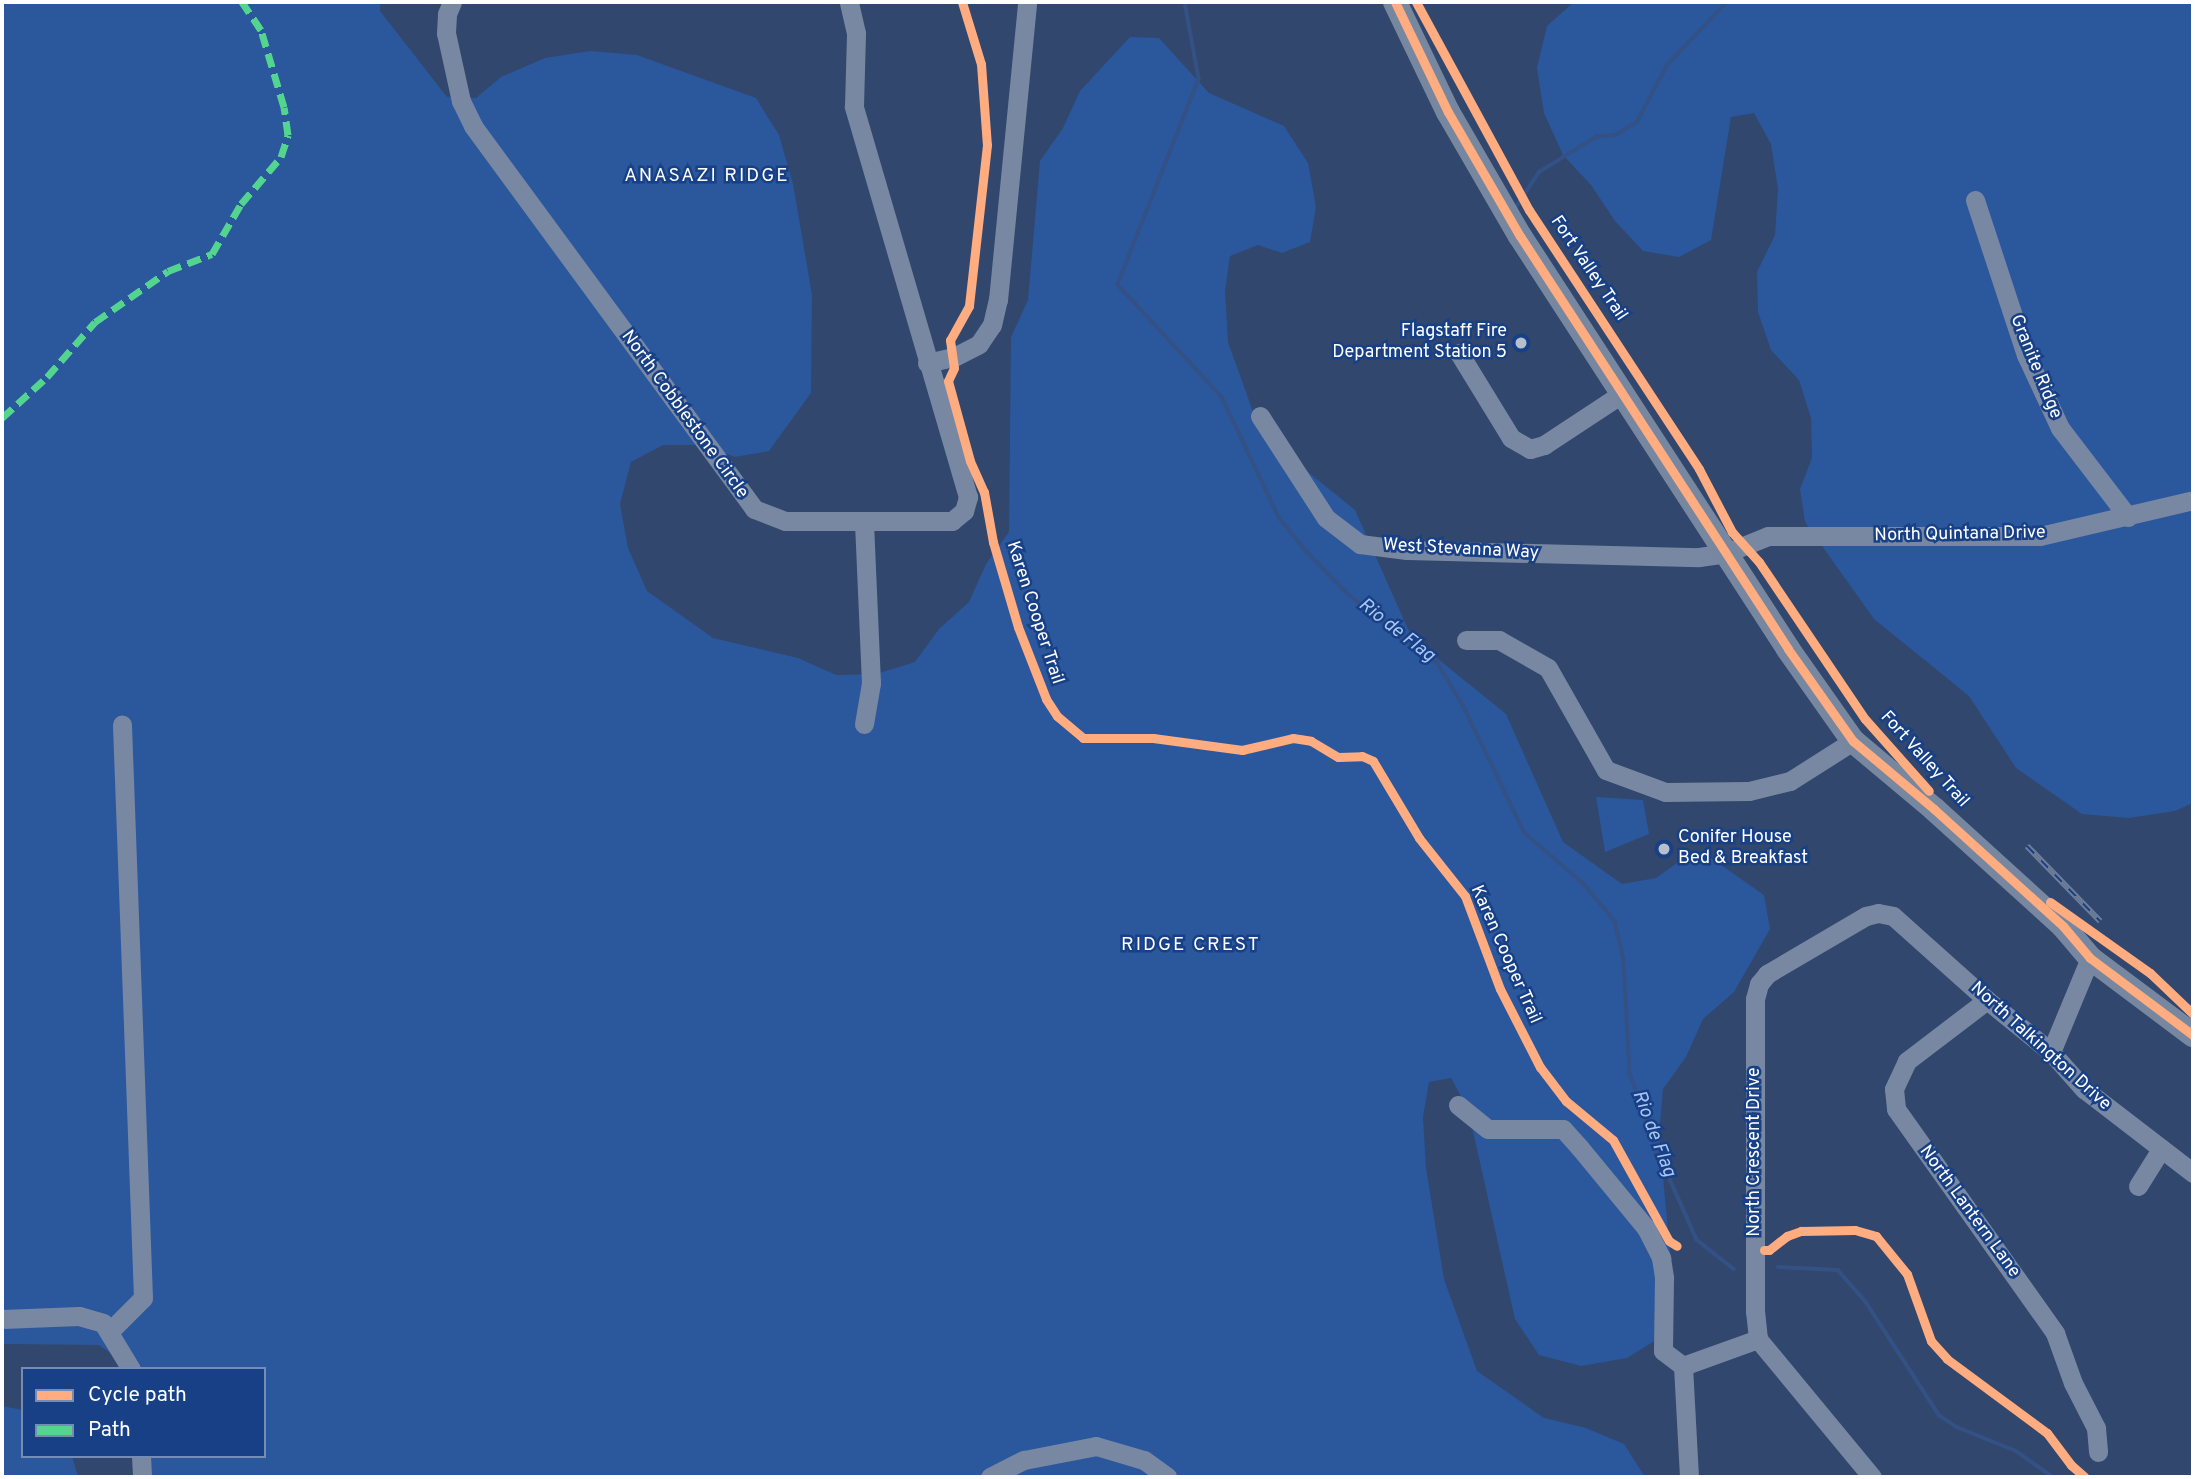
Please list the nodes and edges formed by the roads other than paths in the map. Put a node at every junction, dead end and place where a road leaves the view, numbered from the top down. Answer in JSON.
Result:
{"nodes":[{"id":1,"x":452,"y":2,"type":"edge"},
{"id":2,"x":849,"y":2,"type":"edge"},
{"id":3,"x":1027,"y":2,"type":"edge"},
{"id":4,"x":1395,"y":2,"type":"edge"},
{"id":5,"x":1975,"y":200,"type":"dead end"},
{"id":6,"x":1459,"y":353,"type":"dead end"},
{"id":7,"x":927,"y":363,"type":"junction"},
{"id":8,"x":1623,"y":393,"type":"junction"},
{"id":9,"x":1260,"y":416,"type":"dead end"},
{"id":10,"x":2193,"y":500,"type":"edge"},
{"id":11,"x":2128,"y":517,"type":"junction"},
{"id":12,"x":864,"y":522,"type":"junction"},
{"id":13,"x":1726,"y":553,"type":"junction"},
{"id":14,"x":1466,"y":640,"type":"dead end"},
{"id":15,"x":122,"y":724,"type":"dead end"},
{"id":16,"x":864,"y":724,"type":"dead end"},
{"id":17,"x":1853,"y":740,"type":"junction"},
{"id":18,"x":1893,"y":916,"type":"joint"},
{"id":19,"x":2090,"y":958,"type":"junction"},
{"id":20,"x":1987,"y":1000,"type":"junction"},
{"id":21,"x":2192,"y":1031,"type":"edge"},
{"id":22,"x":2051,"y":1052,"type":"junction"},
{"id":23,"x":1458,"y":1105,"type":"dead end"},
{"id":24,"x":2161,"y":1149,"type":"junction"},
{"id":25,"x":2193,"y":1172,"type":"edge"},
{"id":26,"x":2138,"y":1186,"type":"dead end"},
{"id":27,"x":2,"y":1319,"type":"edge"},
{"id":28,"x":109,"y":1332,"type":"junction"},
{"id":29,"x":1758,"y":1339,"type":"junction"},
{"id":30,"x":129,"y":1363,"type":"edge"},
{"id":31,"x":1683,"y":1366,"type":"junction"},
{"id":32,"x":2098,"y":1452,"type":"dead end"},
{"id":33,"x":141,"y":1458,"type":"edge"},
{"id":34,"x":142,"y":1477,"type":"edge"},
{"id":35,"x":990,"y":1477,"type":"edge"},
{"id":36,"x":1167,"y":1477,"type":"edge"},
{"id":37,"x":1689,"y":1477,"type":"edge"},
{"id":38,"x":1872,"y":1477,"type":"edge"}],
"edges":[{"from":1,"to":12,"type":"street","name":"North Cobblestone Circle"},
{"from":2,"to":7,"type":"street","name":"North Cobblestone Circle"},
{"from":3,"to":7,"type":"street"},
{"from":4,"to":8,"type":"main road"},
{"from":5,"to":11,"type":"street","name":"Granite Ridge"},
{"from":6,"to":8,"type":"street"},
{"from":7,"to":12,"type":"street","name":"North Cobblestone Circle"},
{"from":8,"to":13,"type":"main road"},
{"from":9,"to":13,"type":"street","name":"West Stevanna Way"},
{"from":10,"to":11,"type":"street","name":"North Quintana Drive"},
{"from":11,"to":13,"type":"street","name":"North Quintana Drive"},
{"from":12,"to":16,"type":"street"},
{"from":13,"to":17,"type":"main road"},
{"from":14,"to":17,"type":"street"},
{"from":15,"to":28,"type":"street"},
{"from":17,"to":19,"type":"main road"},
{"from":18,"to":20,"type":"street","name":"North Talkington Drive"},
{"from":18,"to":29,"type":"street","name":"North Crescent Drive"},
{"from":19,"to":21,"type":"main road"},
{"from":19,"to":22,"type":"street"},
{"from":20,"to":22,"type":"street","name":"North Talkington Drive"},
{"from":20,"to":32,"type":"street","name":"North Lantern Lane"},
{"from":22,"to":24,"type":"street","name":"North Talkington Drive"},
{"from":23,"to":31,"type":"street"},
{"from":24,"to":25,"type":"street","name":"North Talkington Drive"},
{"from":24,"to":26,"type":"street"},
{"from":27,"to":28,"type":"street"},
{"from":28,"to":30,"type":"street"},
{"from":29,"to":31,"type":"street"},
{"from":29,"to":38,"type":"street"},
{"from":31,"to":37,"type":"street"},
{"from":33,"to":34,"type":"street"},
{"from":35,"to":36,"type":"street"}]}
